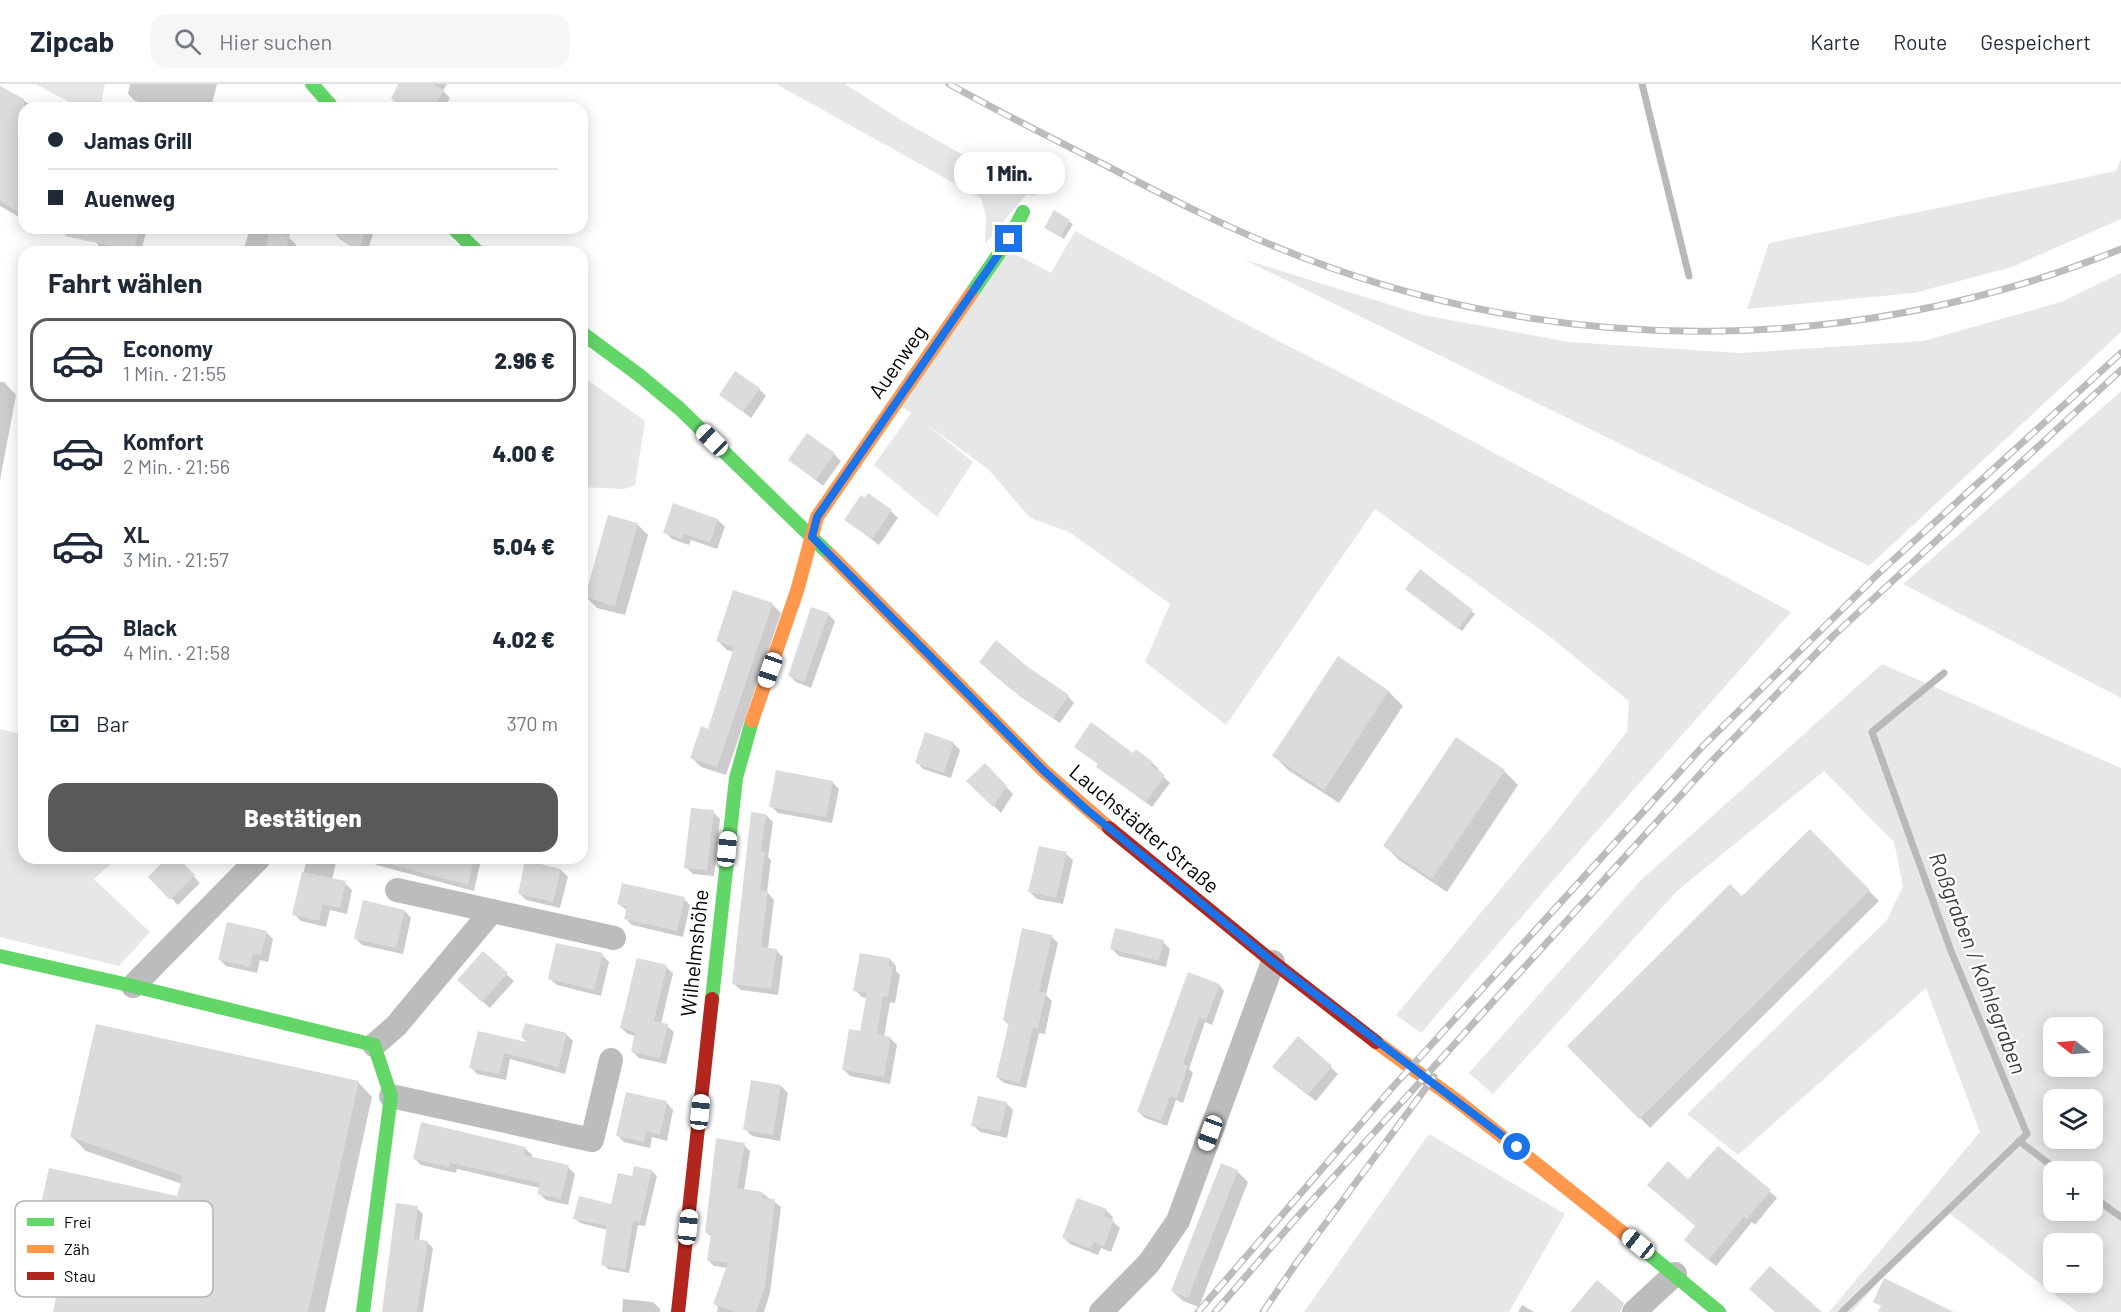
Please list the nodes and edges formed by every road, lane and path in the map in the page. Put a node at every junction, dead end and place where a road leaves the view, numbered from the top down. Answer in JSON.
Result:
{"nodes":[{"id":1,"x":312,"y":84,"type":"edge"},
{"id":2,"x":328,"y":102,"type":"edge"},
{"id":3,"x":1023,"y":212,"type":"dead end"},
{"id":4,"x":459,"y":234,"type":"edge"},
{"id":5,"x":472,"y":246,"type":"edge"},
{"id":6,"x":588,"y":337,"type":"edge"},
{"id":7,"x":812,"y":537,"type":"junction"},
{"id":8,"x":253,"y":864,"type":"edge"},
{"id":9,"x":397,"y":890,"type":"dead end"},
{"id":10,"x":492,"y":911,"type":"junction"},
{"id":11,"x":614,"y":938,"type":"dead end"},
{"id":12,"x":0,"y":956,"type":"edge"},
{"id":13,"x":1273,"y":962,"type":"junction"},
{"id":14,"x":133,"y":986,"type":"junction"},
{"id":15,"x":374,"y":1045,"type":"junction"},
{"id":16,"x":611,"y":1060,"type":"dead end"},
{"id":17,"x":391,"y":1096,"type":"junction"},
{"id":18,"x":1675,"y":1274,"type":"junction"},
{"id":19,"x":363,"y":1312,"type":"edge"},
{"id":20,"x":678,"y":1312,"type":"edge"},
{"id":21,"x":1101,"y":1312,"type":"edge"},
{"id":22,"x":1634,"y":1312,"type":"edge"},
{"id":23,"x":1719,"y":1312,"type":"edge"}],
"edges":[{"from":1,"to":2,"type":"street"},
{"from":3,"to":7,"type":"street","name":"Auenweg"},
{"from":4,"to":5,"type":"street"},
{"from":6,"to":7,"type":"street","name":"Lauchstädter Straße"},
{"from":7,"to":13,"type":"street","name":"Lauchstädter Straße"},
{"from":7,"to":20,"type":"street","name":"Wilhelmshöhe"},
{"from":8,"to":14,"type":"street"},
{"from":9,"to":10,"type":"street"},
{"from":10,"to":11,"type":"street"},
{"from":10,"to":15,"type":"street"},
{"from":12,"to":14,"type":"street"},
{"from":13,"to":18,"type":"street","name":"Lauchstädter Straße"},
{"from":13,"to":21,"type":"street"},
{"from":14,"to":15,"type":"street"},
{"from":15,"to":17,"type":"street"},
{"from":16,"to":17,"type":"street"},
{"from":17,"to":19,"type":"street"},
{"from":18,"to":22,"type":"street"},
{"from":18,"to":23,"type":"street","name":"Lauchstädter Straße"}]}
